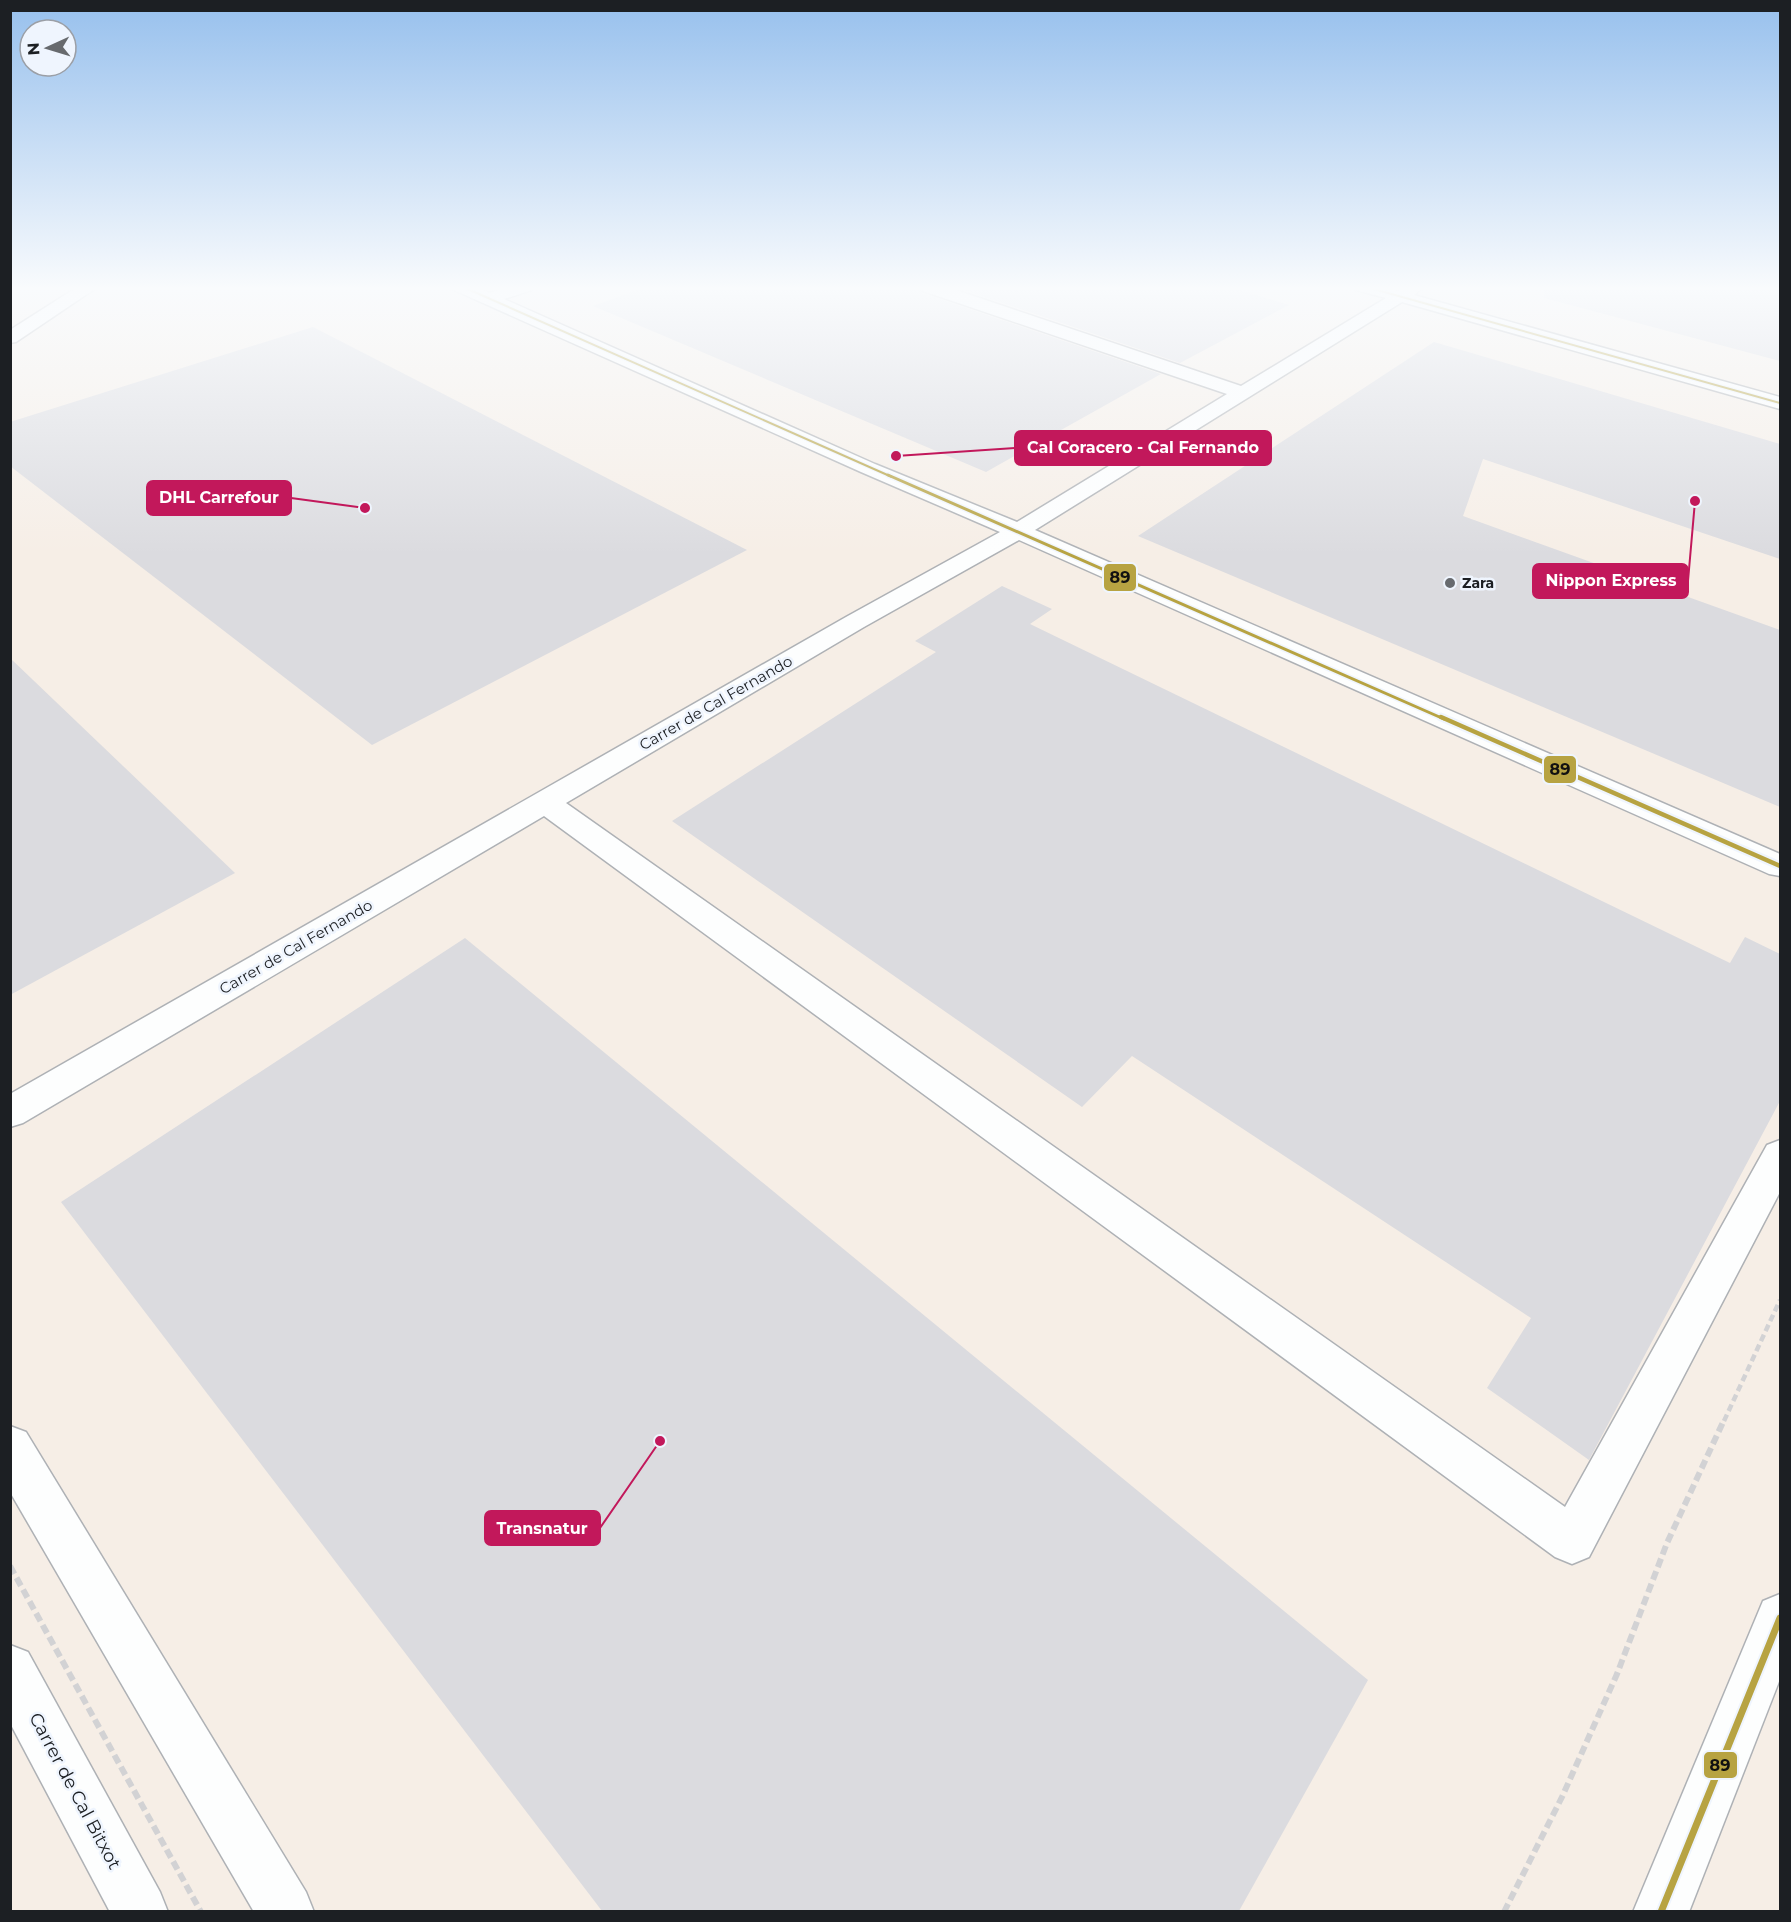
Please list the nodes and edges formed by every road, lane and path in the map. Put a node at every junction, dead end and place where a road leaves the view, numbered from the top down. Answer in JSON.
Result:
{"nodes":[{"id":1,"x":661,"y":376,"type":"edge"},
{"id":2,"x":1192,"y":376,"type":"edge"},
{"id":3,"x":1271,"y":376,"type":"edge"},
{"id":4,"x":1688,"y":376,"type":"edge"},
{"id":5,"x":1243,"y":393,"type":"junction"},
{"id":6,"x":1780,"y":403,"type":"edge"},
{"id":7,"x":1018,"y":531,"type":"junction"},
{"id":8,"x":545,"y":802,"type":"junction"},
{"id":9,"x":1780,"y":866,"type":"edge"},
{"id":10,"x":10,"y":1113,"type":"edge"},
{"id":11,"x":1780,"y":1156,"type":"edge"},
{"id":12,"x":1780,"y":1300,"type":"edge"},
{"id":13,"x":10,"y":1448,"type":"edge"},
{"id":14,"x":10,"y":1566,"type":"edge"},
{"id":15,"x":1780,"y":1618,"type":"edge"},
{"id":16,"x":10,"y":1670,"type":"edge"},
{"id":17,"x":140,"y":1911,"type":"edge"},
{"id":18,"x":201,"y":1911,"type":"edge"},
{"id":19,"x":286,"y":1911,"type":"edge"},
{"id":20,"x":1504,"y":1911,"type":"edge"},
{"id":21,"x":1661,"y":1911,"type":"edge"}],
"edges":[{"from":1,"to":7,"type":"lane"},
{"from":2,"to":5,"type":"lane"},
{"from":3,"to":5,"type":"lane","name":"Carrer de Cal Fernando"},
{"from":4,"to":6,"type":"lane"},
{"from":5,"to":7,"type":"lane","name":"Carrer de Cal Fernando"},
{"from":7,"to":8,"type":"lane","name":"Carrer de Cal Fernando"},
{"from":7,"to":9,"type":"lane"},
{"from":8,"to":10,"type":"lane","name":"Carrer de Cal Fernando"},
{"from":8,"to":11,"type":"lane"},
{"from":12,"to":20,"type":"path"},
{"from":13,"to":19,"type":"lane"},
{"from":14,"to":18,"type":"path"},
{"from":15,"to":21,"type":"lane"},
{"from":16,"to":17,"type":"lane","name":"Carrer de Cal Bitxot"}]}
